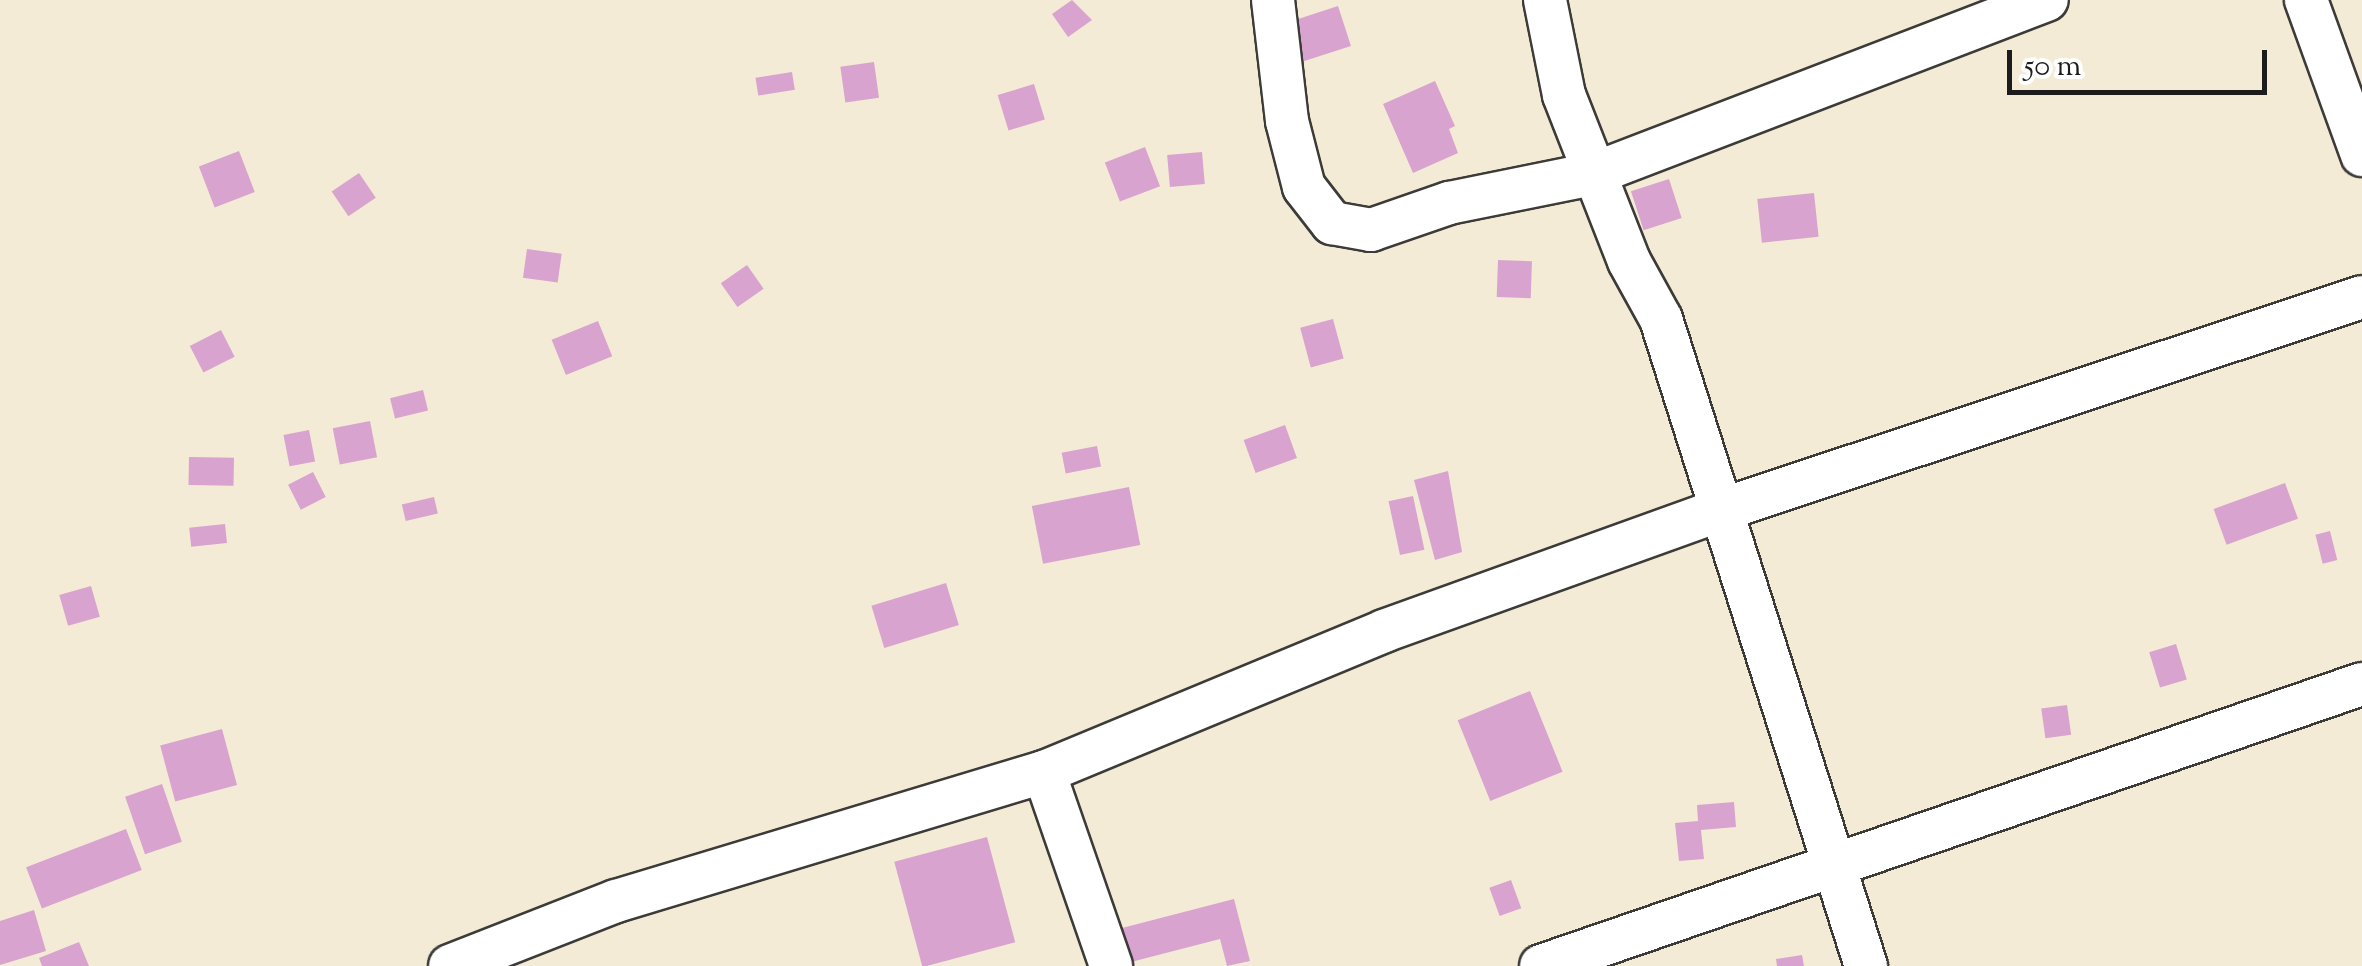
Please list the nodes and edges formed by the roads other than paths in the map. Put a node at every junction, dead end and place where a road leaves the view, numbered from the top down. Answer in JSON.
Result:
{"nodes":[{"id":1,"x":1273,"y":0,"type":"edge"},
{"id":2,"x":1545,"y":0,"type":"edge"},
{"id":3,"x":2047,"y":0,"type":"edge"},
{"id":4,"x":2306,"y":0,"type":"edge"},
{"id":5,"x":2362,"y":155,"type":"edge"},
{"id":6,"x":1593,"y":174,"type":"junction"},
{"id":7,"x":2362,"y":296,"type":"edge"},
{"id":8,"x":1721,"y":510,"type":"junction"},
{"id":9,"x":2362,"y":684,"type":"edge"},
{"id":10,"x":1044,"y":772,"type":"junction"},
{"id":11,"x":1832,"y":868,"type":"junction"},
{"id":12,"x":450,"y":966,"type":"edge"},
{"id":13,"x":1111,"y":966,"type":"edge"},
{"id":14,"x":1542,"y":966,"type":"edge"},
{"id":15,"x":1866,"y":966,"type":"edge"}],
"edges":[{"from":1,"to":6,"type":"street"},
{"from":2,"to":6,"type":"street"},
{"from":3,"to":6,"type":"street"},
{"from":4,"to":5,"type":"street"},
{"from":6,"to":8,"type":"street"},
{"from":7,"to":8,"type":"street"},
{"from":8,"to":10,"type":"street"},
{"from":8,"to":11,"type":"street"},
{"from":9,"to":11,"type":"street"},
{"from":10,"to":12,"type":"street"},
{"from":10,"to":13,"type":"street"},
{"from":11,"to":14,"type":"street"},
{"from":11,"to":15,"type":"street"}]}
